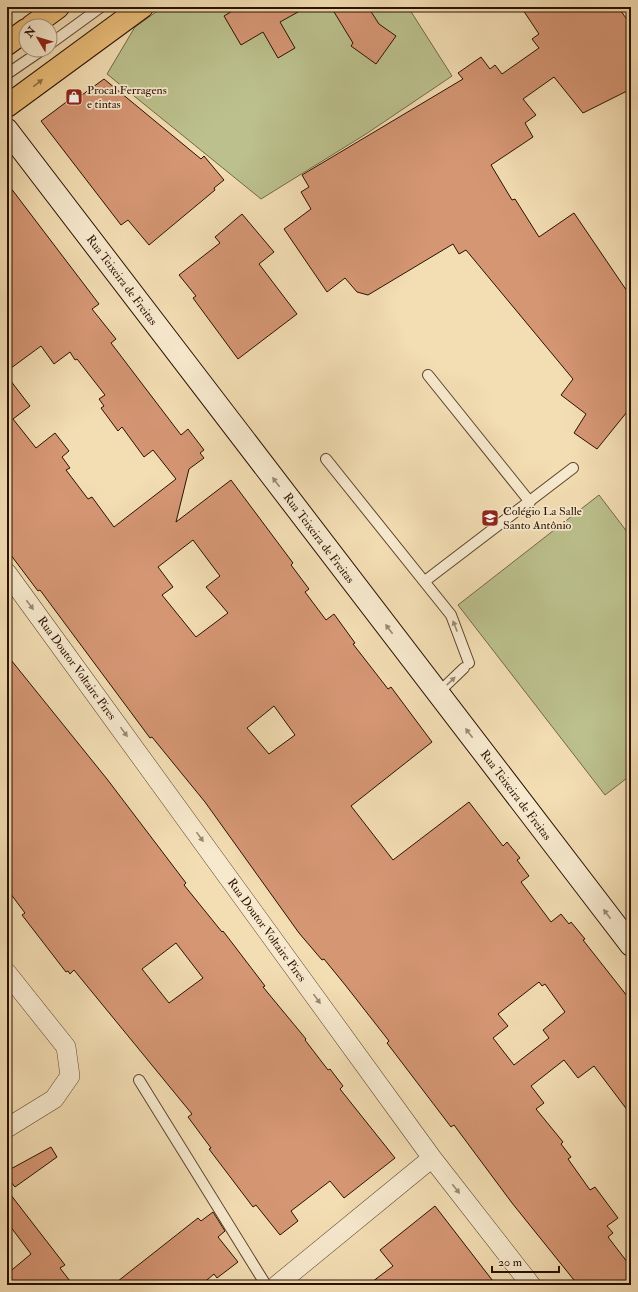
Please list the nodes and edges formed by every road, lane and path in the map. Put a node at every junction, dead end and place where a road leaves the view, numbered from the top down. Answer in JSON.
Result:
{"nodes":[{"id":1,"x":58,"y":7,"type":"edge"},
{"id":2,"x":101,"y":7,"type":"edge"},
{"id":3,"x":142,"y":7,"type":"edge"},
{"id":4,"x":43,"y":18,"type":"edge"},
{"id":5,"x":18,"y":36,"type":"edge"},
{"id":6,"x":58,"y":38,"type":"edge"},
{"id":7,"x":7,"y":44,"type":"edge"},
{"id":8,"x":30,"y":58,"type":"edge"},
{"id":9,"x":7,"y":74,"type":"edge"},
{"id":10,"x":7,"y":106,"type":"edge"},
{"id":11,"x":7,"y":130,"type":"edge"},
{"id":12,"x":428,"y":375,"type":"dead end"},
{"id":13,"x":326,"y":459,"type":"dead end"},
{"id":14,"x":573,"y":468,"type":"dead end"},
{"id":15,"x":530,"y":502,"type":"junction"},
{"id":16,"x":7,"y":573,"type":"edge"},
{"id":17,"x":425,"y":581,"type":"junction"},
{"id":18,"x":438,"y":693,"type":"junction"},
{"id":19,"x":631,"y":944,"type":"edge"},
{"id":20,"x":7,"y":973,"type":"edge"},
{"id":21,"x":139,"y":1080,"type":"dead end"},
{"id":22,"x":7,"y":1128,"type":"edge"},
{"id":23,"x":432,"y":1158,"type":"junction"},
{"id":24,"x":266,"y":1285,"type":"edge"},
{"id":25,"x":277,"y":1285,"type":"edge"},
{"id":26,"x":531,"y":1285,"type":"edge"}],
"edges":[{"from":1,"to":4,"type":"main road"},
{"from":2,"to":6,"type":"lane"},
{"from":10,"to":3,"type":"main road","one_way":true},
{"from":5,"to":7,"type":"main road"},
{"from":8,"to":9,"type":"lane"},
{"from":18,"to":11,"type":"street","name":"Rua Teixeira de Freitas","one_way":true},
{"from":12,"to":15,"type":"lane"},
{"from":13,"to":17,"type":"lane"},
{"from":14,"to":15,"type":"lane"},
{"from":15,"to":17,"type":"lane"},
{"from":16,"to":23,"type":"street","name":"Rua Doutor Voltaire Pires","one_way":true},
{"from":18,"to":17,"type":"lane","one_way":true},
{"from":19,"to":18,"type":"street","name":"Rua Teixeira de Freitas","one_way":true},
{"from":20,"to":22,"type":"street"},
{"from":21,"to":24,"type":"lane"},
{"from":23,"to":25,"type":"street"},
{"from":23,"to":26,"type":"street","name":"Rua Doutor Voltaire Pires","one_way":true}]}
